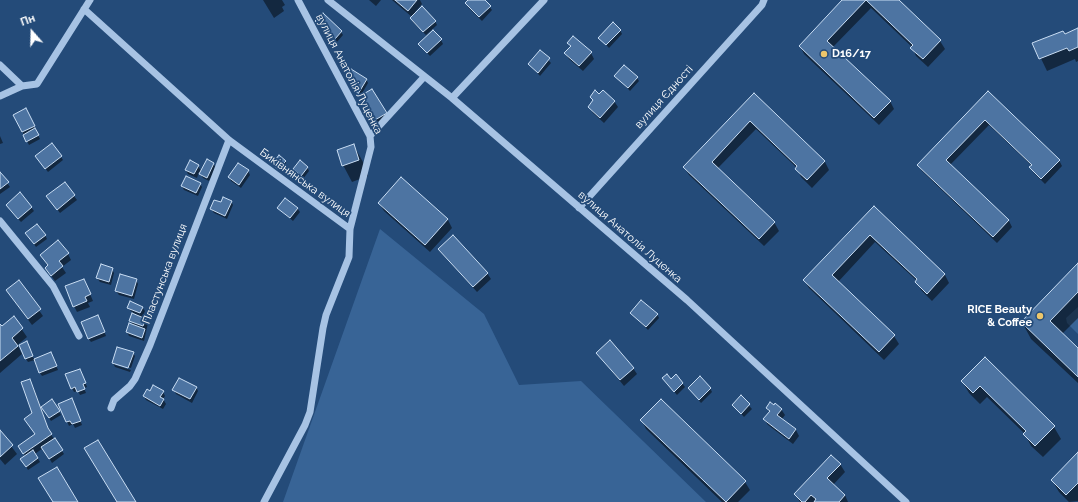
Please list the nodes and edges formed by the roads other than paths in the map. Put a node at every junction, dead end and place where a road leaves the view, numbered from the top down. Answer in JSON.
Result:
{"nodes":[{"id":1,"x":90,"y":0,"type":"edge"},
{"id":2,"x":298,"y":0,"type":"edge"},
{"id":3,"x":328,"y":0,"type":"edge"},
{"id":4,"x":544,"y":0,"type":"edge"},
{"id":5,"x":764,"y":0,"type":"edge"},
{"id":6,"x":84,"y":9,"type":"junction"},
{"id":7,"x":0,"y":65,"type":"edge"},
{"id":8,"x":424,"y":77,"type":"junction"},
{"id":9,"x":22,"y":86,"type":"junction"},
{"id":10,"x":0,"y":96,"type":"edge"},
{"id":11,"x":452,"y":98,"type":"junction"},
{"id":12,"x":370,"y":136,"type":"junction"},
{"id":13,"x":229,"y":140,"type":"junction"},
{"id":14,"x":579,"y":208,"type":"junction"},
{"id":15,"x":0,"y":221,"type":"edge"},
{"id":16,"x":350,"y":230,"type":"junction"},
{"id":17,"x":79,"y":336,"type":"dead end"},
{"id":18,"x":112,"y":408,"type":"dead end"},
{"id":19,"x":264,"y":502,"type":"edge"},
{"id":20,"x":906,"y":502,"type":"edge"}],
"edges":[{"from":1,"to":6,"type":"street"},
{"from":2,"to":12,"type":"street","name":"вулиця Анатолія Луценка"},
{"from":3,"to":8,"type":"street","name":"вулиця Анатолія Луценка"},
{"from":4,"to":11,"type":"street"},
{"from":5,"to":14,"type":"street","name":"вулиця Єдності"},
{"from":6,"to":9,"type":"street"},
{"from":6,"to":13,"type":"street","name":"Биківнянська вулиця"},
{"from":7,"to":9,"type":"street"},
{"from":8,"to":11,"type":"street","name":"вулиця Анатолія Луценка"},
{"from":8,"to":12,"type":"street"},
{"from":9,"to":10,"type":"street"},
{"from":11,"to":14,"type":"street","name":"вулиця Анатолія Луценка"},
{"from":12,"to":16,"type":"street","name":"вулиця Анатолія Луценка"},
{"from":13,"to":16,"type":"street","name":"Биківнянська вулиця"},
{"from":13,"to":18,"type":"street","name":"Пластунська вулиця"},
{"from":14,"to":20,"type":"street","name":"вулиця Анатолія Луценка"},
{"from":15,"to":17,"type":"street"},
{"from":16,"to":19,"type":"street","name":"Биківнянська вулиця"}]}
